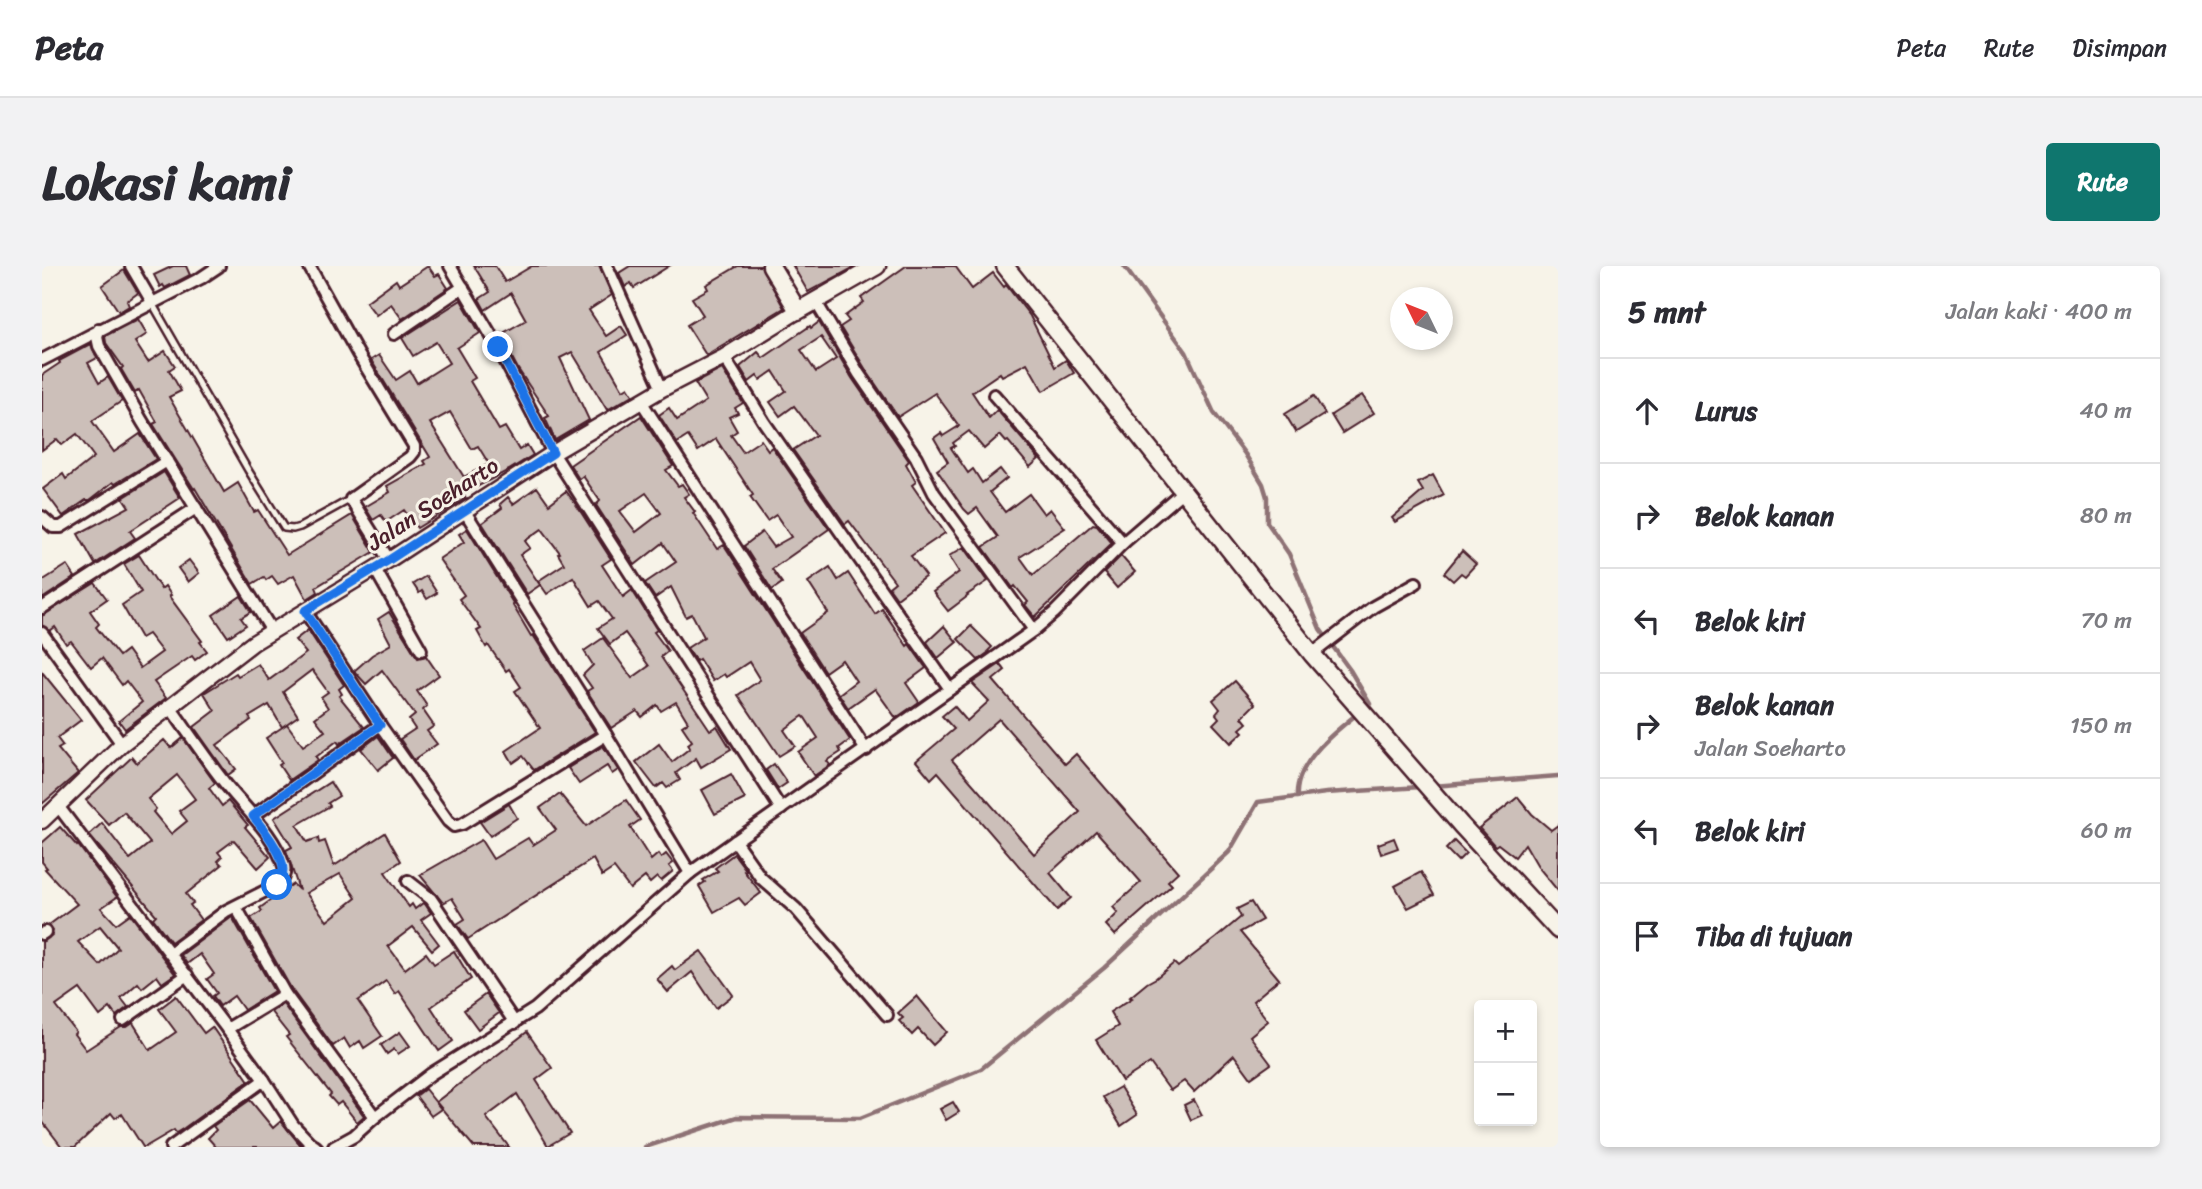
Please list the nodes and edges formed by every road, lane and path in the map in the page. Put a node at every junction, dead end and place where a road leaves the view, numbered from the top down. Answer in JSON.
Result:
{"nodes":[{"id":1,"x":131,"y":266,"type":"edge"},
{"id":2,"x":219,"y":266,"type":"edge"},
{"id":3,"x":309,"y":266,"type":"edge"},
{"id":4,"x":450,"y":266,"type":"edge"},
{"id":5,"x":607,"y":266,"type":"edge"},
{"id":6,"x":771,"y":266,"type":"edge"},
{"id":7,"x":877,"y":266,"type":"edge"},
{"id":8,"x":1006,"y":266,"type":"edge"},
{"id":9,"x":463,"y":287,"type":"junction"},
{"id":10,"x":152,"y":302,"type":"junction"},
{"id":11,"x":816,"y":302,"type":"junction"},
{"id":12,"x":798,"y":312,"type":"junction"},
{"id":13,"x":99,"y":329,"type":"junction"},
{"id":14,"x":394,"y":334,"type":"dead end"},
{"id":15,"x":724,"y":357,"type":"junction"},
{"id":16,"x":42,"y":360,"type":"edge"},
{"id":17,"x":662,"y":389,"type":"junction"},
{"id":18,"x":993,"y":395,"type":"dead end"},
{"id":19,"x":641,"y":401,"type":"junction"},
{"id":20,"x":553,"y":453,"type":"junction"},
{"id":21,"x":167,"y":461,"type":"junction"},
{"id":22,"x":1182,"y":492,"type":"junction"},
{"id":23,"x":351,"y":499,"type":"junction"},
{"id":24,"x":196,"y":508,"type":"junction"},
{"id":25,"x":464,"y":510,"type":"junction"},
{"id":26,"x":42,"y":517,"type":"edge"},
{"id":27,"x":1123,"y":542,"type":"junction"},
{"id":28,"x":389,"y":560,"type":"junction"},
{"id":29,"x":375,"y":569,"type":"junction"},
{"id":30,"x":1416,"y":583,"type":"dead end"},
{"id":31,"x":42,"y":608,"type":"edge"},
{"id":32,"x":305,"y":611,"type":"junction"},
{"id":33,"x":1034,"y":630,"type":"junction"},
{"id":34,"x":272,"y":631,"type":"junction"},
{"id":35,"x":42,"y":633,"type":"edge"},
{"id":36,"x":421,"y":650,"type":"dead end"},
{"id":37,"x":1312,"y":654,"type":"junction"},
{"id":38,"x":950,"y":689,"type":"junction"},
{"id":39,"x":170,"y":707,"type":"junction"},
{"id":40,"x":380,"y":725,"type":"junction"},
{"id":41,"x":606,"y":735,"type":"junction"},
{"id":42,"x":122,"y":744,"type":"junction"},
{"id":43,"x":866,"y":750,"type":"junction"},
{"id":44,"x":58,"y":806,"type":"junction"},
{"id":45,"x":781,"y":809,"type":"junction"},
{"id":46,"x":253,"y":816,"type":"junction"},
{"id":47,"x":42,"y":821,"type":"edge"},
{"id":48,"x":735,"y":841,"type":"junction"},
{"id":49,"x":690,"y":873,"type":"junction"},
{"id":50,"x":408,"y":881,"type":"dead end"},
{"id":51,"x":236,"y":908,"type":"junction"},
{"id":52,"x":1558,"y":930,"type":"edge"},
{"id":53,"x":170,"y":953,"type":"junction"},
{"id":54,"x":187,"y":975,"type":"junction"},
{"id":55,"x":285,"y":995,"type":"junction"},
{"id":56,"x":887,"y":1015,"type":"dead end"},
{"id":57,"x":123,"y":1020,"type":"dead end"},
{"id":58,"x":514,"y":1023,"type":"junction"},
{"id":59,"x":227,"y":1029,"type":"junction"},
{"id":60,"x":264,"y":1080,"type":"junction"},
{"id":61,"x":375,"y":1117,"type":"junction"},
{"id":62,"x":171,"y":1147,"type":"edge"},
{"id":63,"x":316,"y":1147,"type":"edge"},
{"id":64,"x":334,"y":1147,"type":"edge"}],
"edges":[{"from":1,"to":10,"type":"street"},
{"from":2,"to":10,"type":"street"},
{"from":3,"to":23,"type":"street"},
{"from":4,"to":9,"type":"street"},
{"from":5,"to":17,"type":"street"},
{"from":6,"to":12,"type":"main road"},
{"from":7,"to":11,"type":"main road","name":"Jalan Soeharto"},
{"from":8,"to":22,"type":"main road"},
{"from":9,"to":14,"type":"street"},
{"from":9,"to":20,"type":"street"},
{"from":10,"to":13,"type":"street"},
{"from":10,"to":23,"type":"lane"},
{"from":11,"to":12,"type":"main road","name":"Jalan Soeharto"},
{"from":11,"to":33,"type":"street"},
{"from":12,"to":15,"type":"street","name":"Jalan Soeharto"},
{"from":13,"to":16,"type":"street"},
{"from":13,"to":21,"type":"street"},
{"from":15,"to":17,"type":"street","name":"Jalan Soeharto"},
{"from":15,"to":38,"type":"street"},
{"from":17,"to":19,"type":"street","name":"Jalan Soeharto"},
{"from":18,"to":27,"type":"street"},
{"from":19,"to":20,"type":"street","name":"Jalan Soeharto"},
{"from":19,"to":43,"type":"street"},
{"from":20,"to":25,"type":"street","name":"Jalan Soeharto"},
{"from":20,"to":45,"type":"street"},
{"from":21,"to":24,"type":"street"},
{"from":21,"to":26,"type":"street"},
{"from":22,"to":27,"type":"street"},
{"from":22,"to":37,"type":"main road"},
{"from":23,"to":28,"type":"street"},
{"from":24,"to":31,"type":"street"},
{"from":24,"to":34,"type":"street"},
{"from":25,"to":28,"type":"street","name":"Jalan Soeharto"},
{"from":25,"to":41,"type":"street"},
{"from":27,"to":33,"type":"street"},
{"from":28,"to":29,"type":"street","name":"Jalan Soeharto"},
{"from":29,"to":32,"type":"street","name":"Jalan Soeharto"},
{"from":29,"to":36,"type":"street"},
{"from":30,"to":37,"type":"street"},
{"from":32,"to":34,"type":"street","name":"Jalan Soeharto"},
{"from":32,"to":40,"type":"street"},
{"from":33,"to":38,"type":"street"},
{"from":34,"to":39,"type":"street","name":"Jalan Soeharto"},
{"from":35,"to":42,"type":"street"},
{"from":37,"to":52,"type":"main road"},
{"from":38,"to":43,"type":"street"},
{"from":39,"to":42,"type":"street","name":"Jalan Soeharto"},
{"from":39,"to":46,"type":"street"},
{"from":40,"to":41,"type":"street"},
{"from":40,"to":46,"type":"street"},
{"from":41,"to":49,"type":"street"},
{"from":42,"to":44,"type":"street","name":"Jalan Soeharto"},
{"from":43,"to":45,"type":"street"},
{"from":44,"to":47,"type":"street","name":"Jalan Soeharto"},
{"from":44,"to":53,"type":"street"},
{"from":45,"to":48,"type":"street"},
{"from":46,"to":51,"type":"street"},
{"from":48,"to":49,"type":"street"},
{"from":48,"to":56,"type":"street"},
{"from":49,"to":58,"type":"street"},
{"from":50,"to":58,"type":"street"},
{"from":51,"to":53,"type":"street"},
{"from":51,"to":55,"type":"street"},
{"from":53,"to":54,"type":"street"},
{"from":54,"to":57,"type":"street"},
{"from":54,"to":59,"type":"street"},
{"from":55,"to":59,"type":"street"},
{"from":55,"to":61,"type":"street"},
{"from":58,"to":61,"type":"street"},
{"from":59,"to":60,"type":"street"},
{"from":60,"to":62,"type":"street"},
{"from":60,"to":63,"type":"street"},
{"from":61,"to":64,"type":"street"}]}
